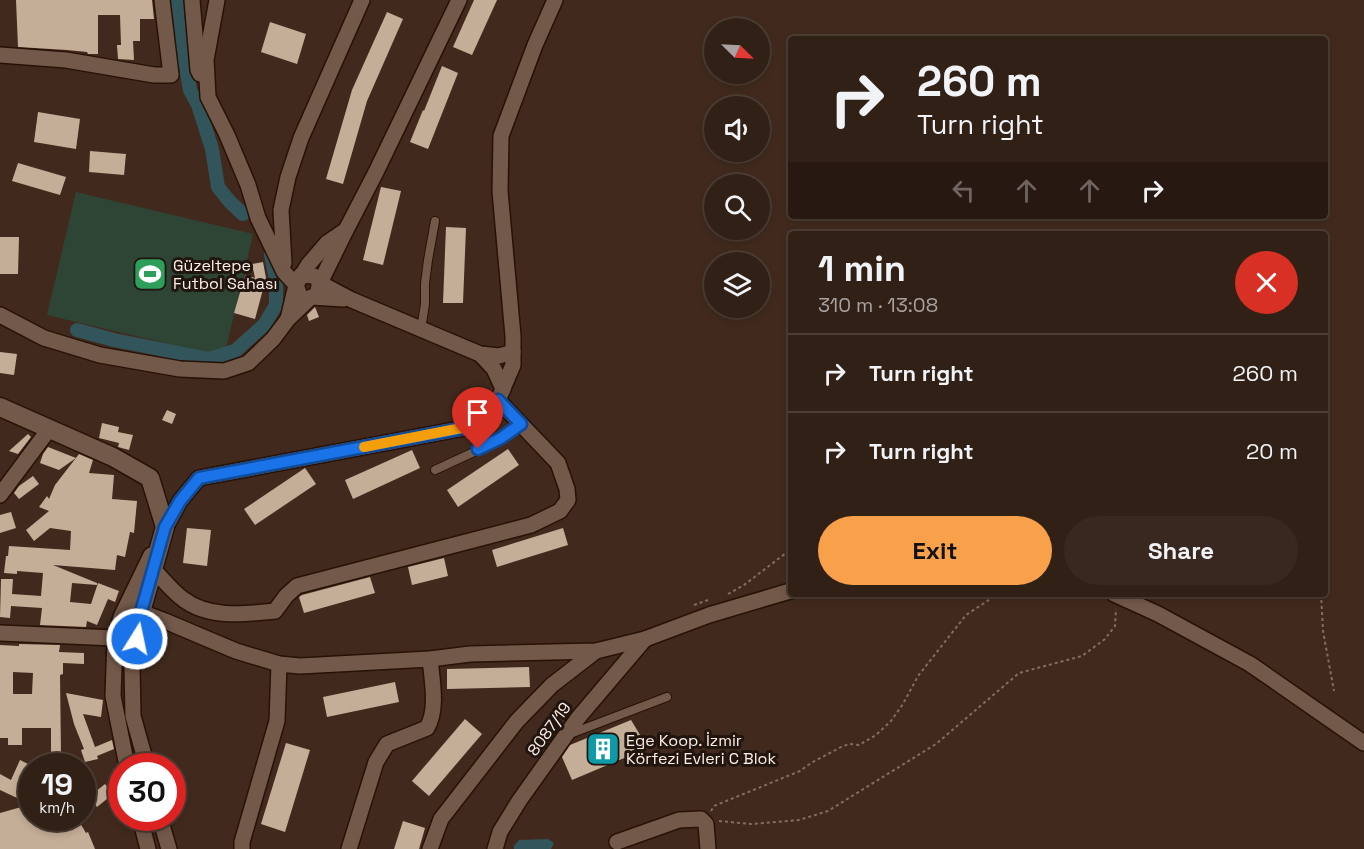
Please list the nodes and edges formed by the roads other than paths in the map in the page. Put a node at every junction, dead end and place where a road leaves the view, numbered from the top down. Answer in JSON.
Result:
{"nodes":[{"id":1,"x":162,"y":0,"type":"edge"},
{"id":2,"x":192,"y":0,"type":"edge"},
{"id":3,"x":218,"y":0,"type":"edge"},
{"id":4,"x":362,"y":0,"type":"edge"},
{"id":5,"x":459,"y":0,"type":"edge"},
{"id":6,"x":555,"y":0,"type":"edge"},
{"id":7,"x":0,"y":55,"type":"edge"},
{"id":8,"x":208,"y":86,"type":"junction"},
{"id":9,"x":435,"y":221,"type":"dead end"},
{"id":10,"x":346,"y":230,"type":"junction"},
{"id":11,"x":284,"y":272,"type":"junction"},
{"id":12,"x":298,"y":280,"type":"junction"},
{"id":13,"x":315,"y":290,"type":"junction"},
{"id":14,"x":0,"y":315,"type":"edge"},
{"id":15,"x":288,"y":319,"type":"junction"},
{"id":16,"x":421,"y":329,"type":"junction"},
{"id":17,"x":513,"y":352,"type":"junction"},
{"id":18,"x":480,"y":354,"type":"junction"},
{"id":19,"x":501,"y":394,"type":"junction"},
{"id":20,"x":0,"y":408,"type":"edge"},
{"id":21,"x":521,"y":424,"type":"junction"},
{"id":22,"x":50,"y":428,"type":"junction"},
{"id":23,"x":435,"y":470,"type":"dead end"},
{"id":24,"x":0,"y":495,"type":"edge"},
{"id":25,"x":165,"y":527,"type":"junction"},
{"id":26,"x":153,"y":569,"type":"junction"},
{"id":27,"x":788,"y":592,"type":"edge"},
{"id":28,"x":1114,"y":598,"type":"edge"},
{"id":29,"x":141,"y":612,"type":"junction"},
{"id":30,"x":0,"y":633,"type":"edge"},
{"id":31,"x":115,"y":638,"type":"junction"},
{"id":32,"x":645,"y":639,"type":"junction"},
{"id":33,"x":596,"y":651,"type":"junction"},
{"id":34,"x":430,"y":659,"type":"junction"},
{"id":35,"x":279,"y":664,"type":"junction"},
{"id":36,"x":668,"y":697,"type":"dead end"},
{"id":37,"x":566,"y":735,"type":"junction"},
{"id":38,"x":1364,"y":743,"type":"edge"},
{"id":39,"x":124,"y":753,"type":"edge"},
{"id":40,"x":143,"y":753,"type":"edge"},
{"id":41,"x":143,"y":831,"type":"edge"},
{"id":42,"x":164,"y":831,"type":"edge"},
{"id":43,"x":617,"y":842,"type":"dead end"},
{"id":44,"x":148,"y":849,"type":"edge"},
{"id":45,"x":169,"y":849,"type":"edge"},
{"id":46,"x":242,"y":849,"type":"edge"},
{"id":47,"x":349,"y":849,"type":"edge"},
{"id":48,"x":430,"y":849,"type":"edge"},
{"id":49,"x":495,"y":849,"type":"edge"},
{"id":50,"x":708,"y":849,"type":"edge"}],
"edges":[{"from":1,"to":7,"type":"street"},
{"from":2,"to":8,"type":"street"},
{"from":3,"to":8,"type":"street"},
{"from":4,"to":11,"type":"street"},
{"from":5,"to":10,"type":"street"},
{"from":6,"to":17,"type":"street"},
{"from":8,"to":11,"type":"street"},
{"from":9,"to":16,"type":"lane"},
{"from":10,"to":12,"type":"street"},
{"from":10,"to":13,"type":"street"},
{"from":11,"to":12,"type":"street"},
{"from":12,"to":13,"type":"street"},
{"from":12,"to":13,"type":"street"},
{"from":12,"to":15,"type":"street"},
{"from":13,"to":15,"type":"street"},
{"from":13,"to":16,"type":"street"},
{"from":14,"to":15,"type":"street"},
{"from":16,"to":18,"type":"street"},
{"from":17,"to":18,"type":"street"},
{"from":17,"to":19,"type":"street"},
{"from":18,"to":19,"type":"street"},
{"from":19,"to":21,"type":"street"},
{"from":19,"to":25,"type":"street"},
{"from":20,"to":22,"type":"street"},
{"from":21,"to":23,"type":"lane"},
{"from":21,"to":26,"type":"street"},
{"from":22,"to":24,"type":"street"},
{"from":22,"to":25,"type":"street"},
{"from":25,"to":26,"type":"street"},
{"from":25,"to":31,"type":"street"},
{"from":26,"to":29,"type":"street"},
{"from":27,"to":32,"type":"street"},
{"from":28,"to":38,"type":"street"},
{"from":29,"to":35,"type":"street"},
{"from":29,"to":40,"type":"street"},
{"from":30,"to":31,"type":"street"},
{"from":31,"to":39,"type":"street"},
{"from":32,"to":33,"type":"street"},
{"from":32,"to":37,"type":"street","name":"8087/19"},
{"from":33,"to":34,"type":"street"},
{"from":33,"to":48,"type":"street"},
{"from":34,"to":35,"type":"street"},
{"from":34,"to":47,"type":"street"},
{"from":35,"to":46,"type":"street"},
{"from":36,"to":37,"type":"lane"},
{"from":37,"to":49,"type":"street","name":"8087/19"},
{"from":41,"to":44,"type":"street"},
{"from":42,"to":45,"type":"street"},
{"from":43,"to":50,"type":"street"}]}
